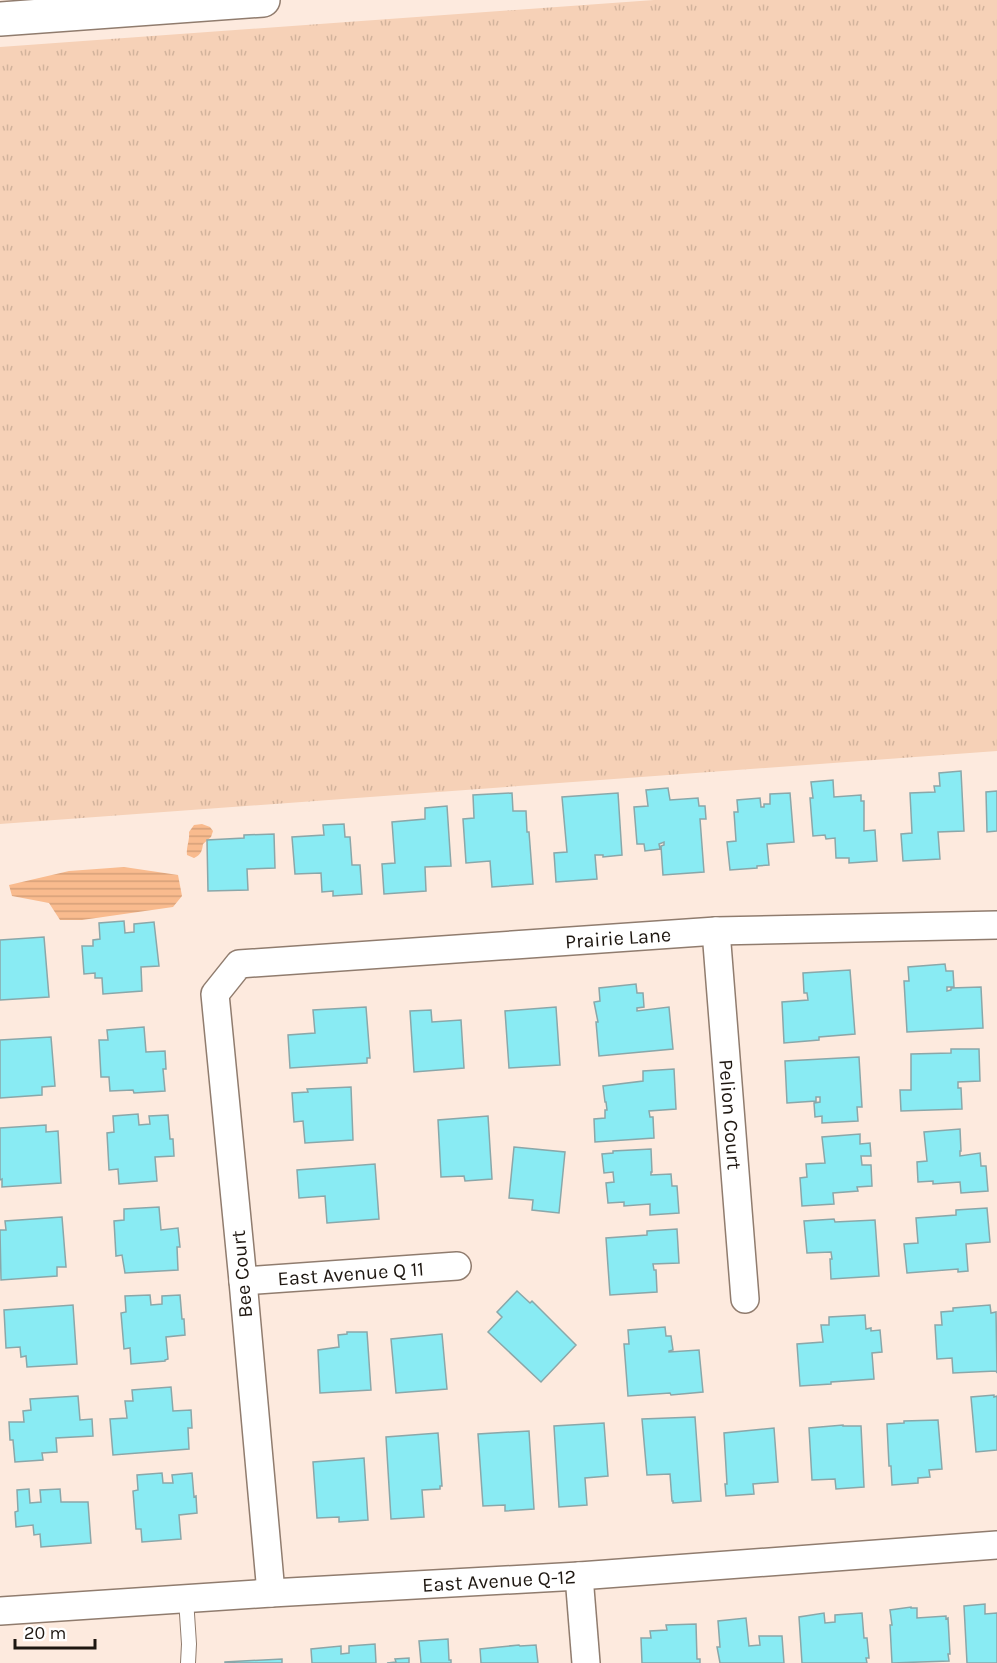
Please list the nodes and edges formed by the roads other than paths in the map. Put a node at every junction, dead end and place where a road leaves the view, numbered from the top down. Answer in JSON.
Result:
{"nodes":[{"id":1,"x":263,"y":0,"type":"edge"},
{"id":2,"x":0,"y":19,"type":"edge"},
{"id":3,"x":997,"y":925,"type":"edge"},
{"id":4,"x":716,"y":931,"type":"junction"},
{"id":5,"x":239,"y":964,"type":"joint"},
{"id":6,"x":457,"y":1266,"type":"dead end"},
{"id":7,"x":243,"y":1281,"type":"junction"},
{"id":8,"x":745,"y":1299,"type":"dead end"},
{"id":9,"x":997,"y":1545,"type":"edge"},
{"id":10,"x":579,"y":1576,"type":"junction"},
{"id":11,"x":271,"y":1593,"type":"junction"},
{"id":12,"x":186,"y":1599,"type":"junction"},
{"id":13,"x":0,"y":1611,"type":"edge"},
{"id":14,"x":188,"y":1663,"type":"edge"},
{"id":15,"x":586,"y":1663,"type":"edge"}],
"edges":[{"from":1,"to":2,"type":"highway"},
{"from":3,"to":4,"type":"street","name":"Prairie Lane"},
{"from":4,"to":5,"type":"street","name":"Prairie Lane"},
{"from":4,"to":8,"type":"street","name":"Pelion Court"},
{"from":5,"to":7,"type":"street","name":"Bee Court"},
{"from":6,"to":7,"type":"street","name":"East Avenue Q 11"},
{"from":7,"to":11,"type":"street","name":"Bee Court"},
{"from":9,"to":10,"type":"street","name":"East Avenue Q-12"},
{"from":10,"to":11,"type":"street","name":"East Avenue Q-12"},
{"from":10,"to":15,"type":"street"},
{"from":11,"to":12,"type":"street","name":"East Avenue Q-12"},
{"from":12,"to":13,"type":"street","name":"East Avenue Q-12"},
{"from":12,"to":14,"type":"lane"}]}
